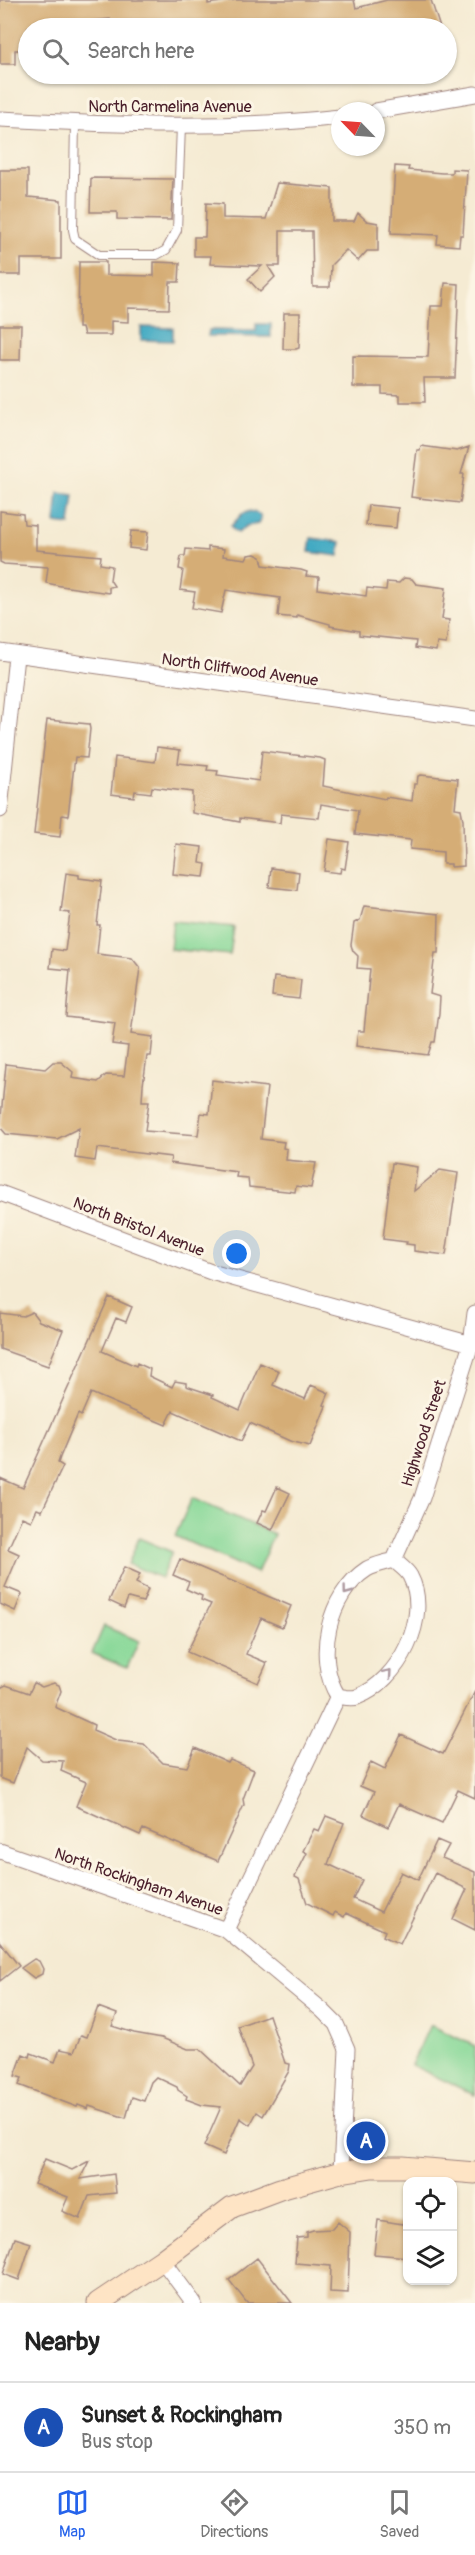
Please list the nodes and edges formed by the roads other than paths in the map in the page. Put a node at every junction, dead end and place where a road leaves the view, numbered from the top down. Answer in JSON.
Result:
{"nodes":[{"id":1,"x":475,"y":94,"type":"edge"},
{"id":2,"x":385,"y":109,"type":"edge"},
{"id":3,"x":331,"y":118,"type":"edge"},
{"id":4,"x":0,"y":119,"type":"edge"},
{"id":5,"x":75,"y":123,"type":"junction"},
{"id":6,"x":181,"y":126,"type":"junction"},
{"id":7,"x":0,"y":652,"type":"edge"},
{"id":8,"x":16,"y":656,"type":"junction"},
{"id":9,"x":475,"y":719,"type":"edge"},
{"id":10,"x":0,"y":810,"type":"edge"},
{"id":11,"x":0,"y":1193,"type":"edge"},
{"id":12,"x":475,"y":1313,"type":"edge"},
{"id":13,"x":473,"y":1345,"type":"edge"},
{"id":14,"x":394,"y":1560,"type":"junction"},
{"id":15,"x":338,"y":1696,"type":"junction"},
{"id":16,"x":0,"y":1851,"type":"edge"},
{"id":17,"x":226,"y":1930,"type":"junction"},
{"id":18,"x":341,"y":2172,"type":"junction"},
{"id":19,"x":475,"y":2173,"type":"edge"},
{"id":20,"x":162,"y":2260,"type":"junction"},
{"id":21,"x":98,"y":2303,"type":"edge"},
{"id":22,"x":194,"y":2303,"type":"edge"}],
"edges":[{"from":1,"to":2,"type":"street"},
{"from":3,"to":6,"type":"street","name":"North Carmelina Avenue"},
{"from":4,"to":5,"type":"street","name":"North Carmelina Avenue"},
{"from":5,"to":6,"type":"street","name":"North Carmelina Avenue"},
{"from":5,"to":6,"type":"lane"},
{"from":7,"to":8,"type":"street","name":"North Cliffwood Avenue"},
{"from":8,"to":9,"type":"street","name":"North Cliffwood Avenue"},
{"from":8,"to":10,"type":"street"},
{"from":11,"to":13,"type":"street","name":"North Bristol Avenue"},
{"from":12,"to":13,"type":"street","name":"Highwood Street"},
{"from":13,"to":14,"type":"street","name":"Highwood Street"},
{"from":14,"to":15,"type":"street","one_way":true},
{"from":15,"to":14,"type":"street","one_way":true},
{"from":15,"to":17,"type":"street"},
{"from":16,"to":17,"type":"street","name":"North Rockingham Avenue"},
{"from":17,"to":18,"type":"street","name":"North Rockingham Avenue"},
{"from":18,"to":19,"type":"main road"},
{"from":18,"to":20,"type":"main road"},
{"from":20,"to":21,"type":"main road"},
{"from":20,"to":22,"type":"street"}]}
